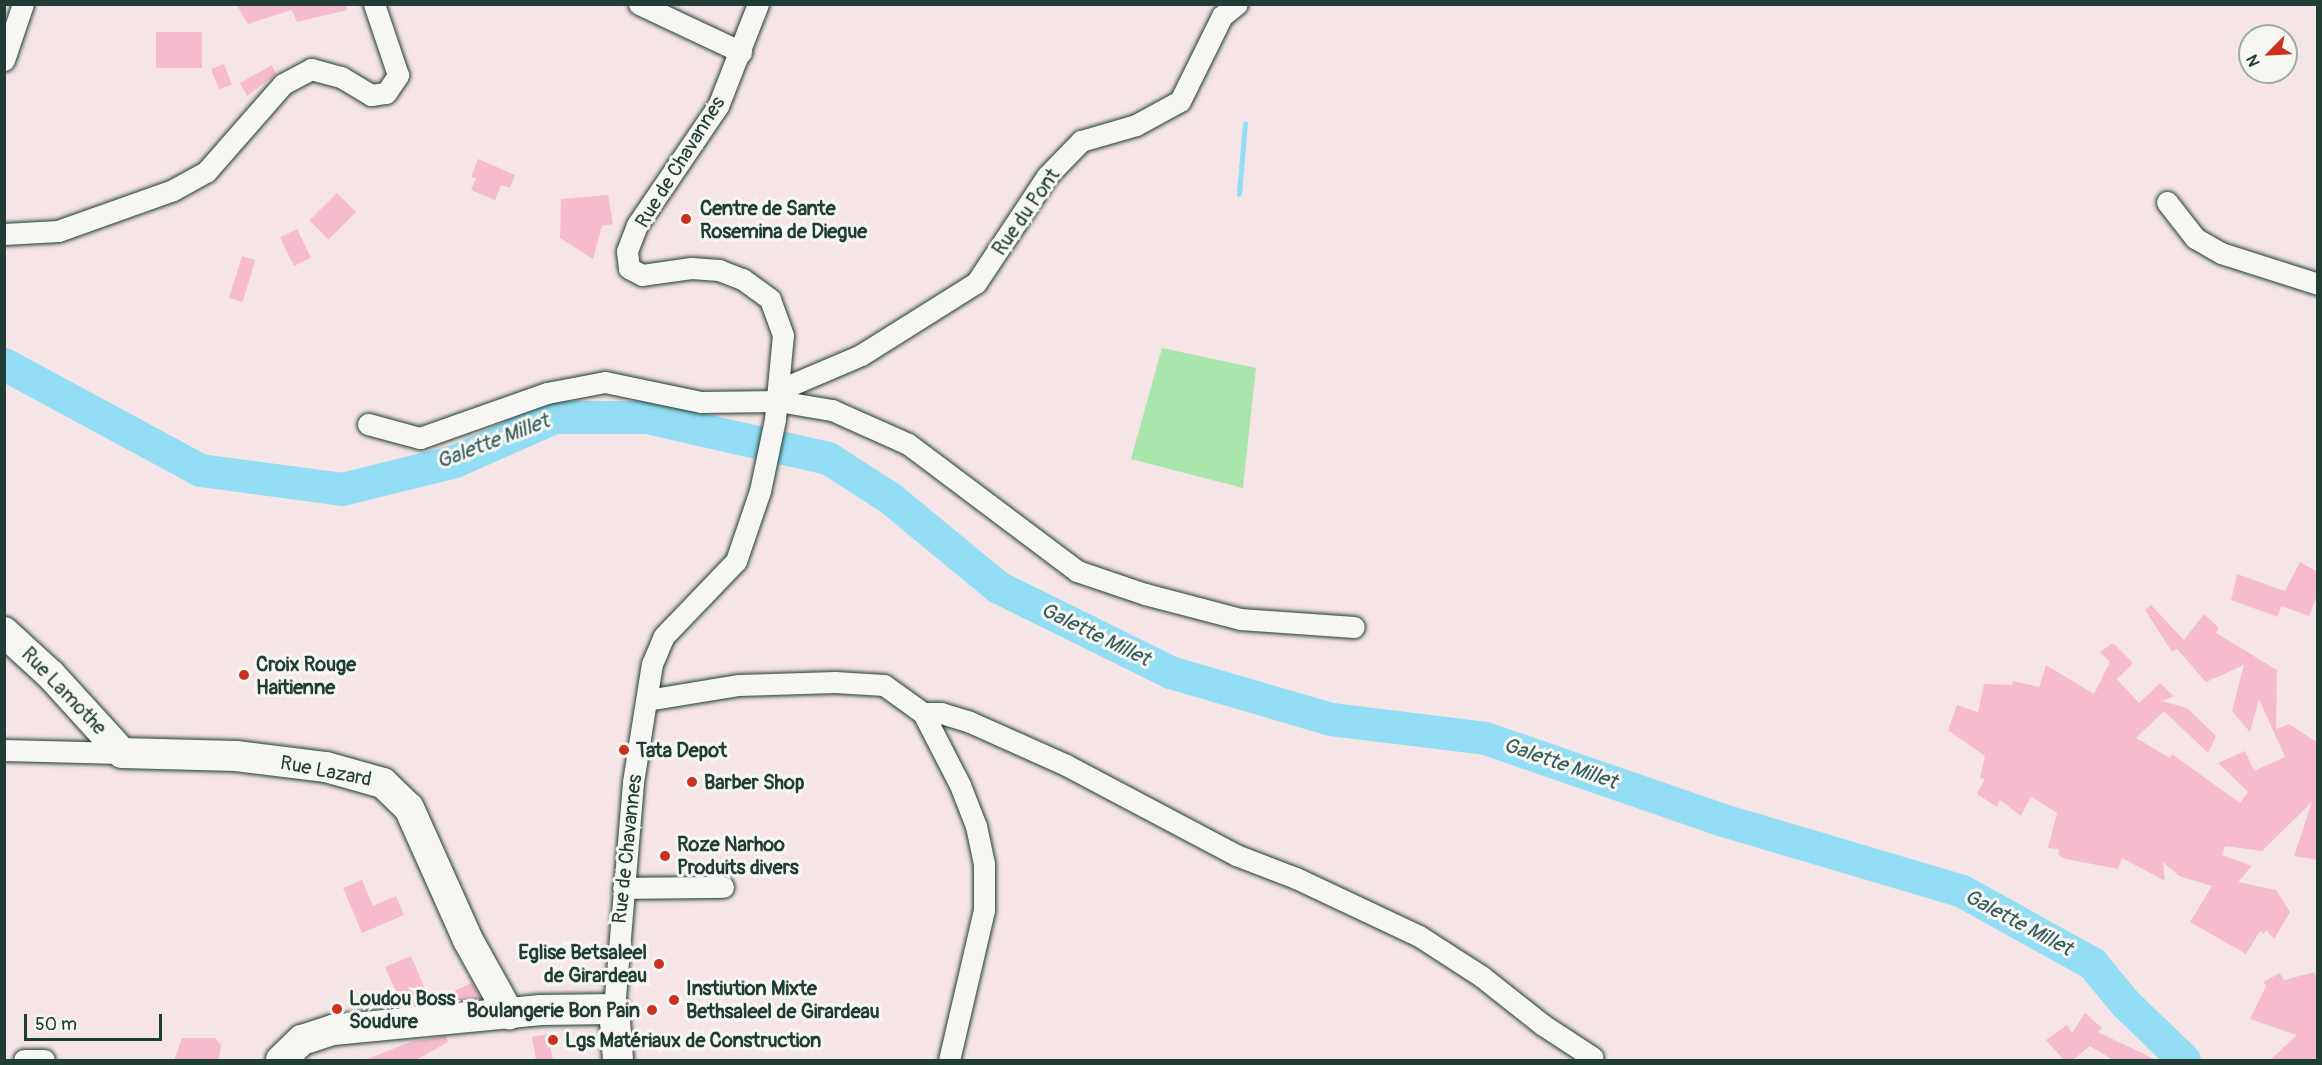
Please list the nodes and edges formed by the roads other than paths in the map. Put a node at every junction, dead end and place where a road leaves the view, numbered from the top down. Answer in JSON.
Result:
{"nodes":[{"id":1,"x":23,"y":4,"type":"edge"},
{"id":2,"x":375,"y":4,"type":"edge"},
{"id":3,"x":639,"y":4,"type":"edge"},
{"id":4,"x":758,"y":4,"type":"edge"},
{"id":5,"x":1237,"y":4,"type":"edge"},
{"id":6,"x":741,"y":52,"type":"junction"},
{"id":7,"x":4,"y":60,"type":"edge"},
{"id":8,"x":2167,"y":202,"type":"dead end"},
{"id":9,"x":4,"y":234,"type":"edge"},
{"id":10,"x":2318,"y":284,"type":"edge"},
{"id":11,"x":777,"y":403,"type":"junction"},
{"id":12,"x":368,"y":424,"type":"dead end"},
{"id":13,"x":1354,"y":627,"type":"dead end"},
{"id":14,"x":4,"y":632,"type":"edge"},
{"id":15,"x":647,"y":700,"type":"junction"},
{"id":16,"x":923,"y":713,"type":"junction"},
{"id":17,"x":4,"y":750,"type":"edge"},
{"id":18,"x":122,"y":753,"type":"junction"},
{"id":19,"x":723,"y":887,"type":"dead end"},
{"id":20,"x":623,"y":888,"type":"junction"},
{"id":21,"x":614,"y":1009,"type":"junction"},
{"id":22,"x":509,"y":1014,"type":"junction"},
{"id":23,"x":1592,"y":1058,"type":"dead end"},
{"id":24,"x":24,"y":1060,"type":"edge"},
{"id":25,"x":44,"y":1060,"type":"edge"},
{"id":26,"x":280,"y":1060,"type":"edge"},
{"id":27,"x":618,"y":1060,"type":"edge"},
{"id":28,"x":949,"y":1060,"type":"edge"}],
"edges":[{"from":1,"to":7,"type":"street"},
{"from":2,"to":9,"type":"street"},
{"from":3,"to":6,"type":"street"},
{"from":4,"to":6,"type":"street","name":"Rue de Chavannes"},
{"from":5,"to":11,"type":"street","name":"Rue du Pont"},
{"from":6,"to":11,"type":"street","name":"Rue de Chavannes"},
{"from":8,"to":10,"type":"street"},
{"from":11,"to":12,"type":"street"},
{"from":11,"to":13,"type":"street"},
{"from":11,"to":15,"type":"street","name":"Rue de Chavannes"},
{"from":14,"to":18,"type":"street","name":"Rue Lamothe"},
{"from":15,"to":16,"type":"street"},
{"from":15,"to":20,"type":"street","name":"Rue de Chavannes"},
{"from":16,"to":23,"type":"street"},
{"from":16,"to":28,"type":"street"},
{"from":17,"to":18,"type":"street","name":"Rue Lazard"},
{"from":18,"to":22,"type":"street","name":"Rue Lazard"},
{"from":19,"to":20,"type":"street"},
{"from":20,"to":21,"type":"street","name":"Rue de Chavannes"},
{"from":21,"to":22,"type":"street"},
{"from":21,"to":27,"type":"street","name":"Rue de Chavannes"},
{"from":22,"to":26,"type":"street"},
{"from":24,"to":25,"type":"street"}]}
